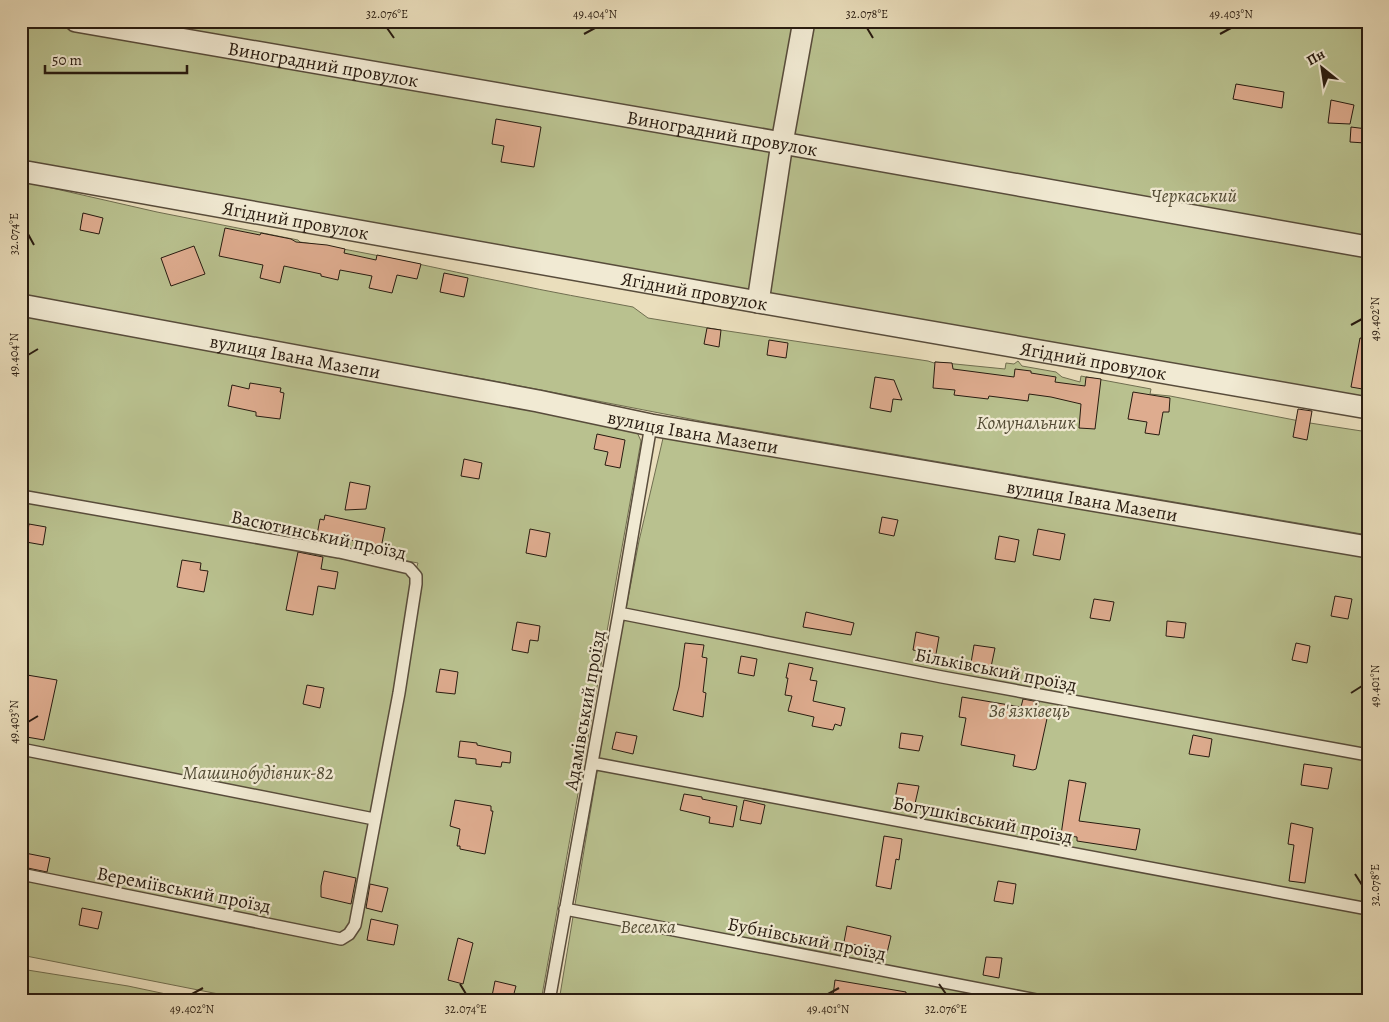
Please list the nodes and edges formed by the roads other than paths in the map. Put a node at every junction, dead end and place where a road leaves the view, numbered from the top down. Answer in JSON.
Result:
{"nodes":[{"id":1,"x":76,"y":21,"type":"edge"},
{"id":2,"x":804,"y":21,"type":"edge"},
{"id":3,"x":782,"y":143,"type":"junction"},
{"id":4,"x":21,"y":171,"type":"edge"},
{"id":5,"x":1368,"y":247,"type":"edge"},
{"id":6,"x":758,"y":302,"type":"junction"},
{"id":7,"x":21,"y":305,"type":"edge"},
{"id":8,"x":1368,"y":408,"type":"edge"},
{"id":9,"x":651,"y":425,"type":"junction"},
{"id":10,"x":21,"y":496,"type":"edge"},
{"id":11,"x":1368,"y":546,"type":"edge"},
{"id":12,"x":620,"y":613,"type":"junction"},
{"id":13,"x":21,"y":749,"type":"edge"},
{"id":14,"x":1368,"y":755,"type":"edge"},
{"id":15,"x":592,"y":763,"type":"junction"},
{"id":16,"x":374,"y":820,"type":"junction"},
{"id":17,"x":21,"y":874,"type":"edge"},
{"id":18,"x":565,"y":909,"type":"junction"},
{"id":19,"x":1368,"y":909,"type":"edge"},
{"id":20,"x":341,"y":939,"type":"joint"},
{"id":21,"x":549,"y":1001,"type":"edge"},
{"id":22,"x":1042,"y":1001,"type":"edge"}],
"edges":[{"from":1,"to":3,"type":"street","name":"Виноградний провулок"},
{"from":2,"to":3,"type":"street"},
{"from":3,"to":5,"type":"street","name":"Виноградний провулок"},
{"from":3,"to":6,"type":"street"},
{"from":4,"to":6,"type":"street","name":"Ягідний провулок"},
{"from":6,"to":8,"type":"street","name":"Ягідний провулок"},
{"from":7,"to":9,"type":"street","name":"вулиця Івана Мазепи"},
{"from":9,"to":11,"type":"street","name":"вулиця Івана Мазепи"},
{"from":9,"to":12,"type":"lane","name":"Адамівський проїзд"},
{"from":10,"to":16,"type":"lane","name":"Васютинський проїзд"},
{"from":12,"to":14,"type":"lane","name":"Більківський проїзд"},
{"from":12,"to":15,"type":"lane","name":"Адамівський проїзд"},
{"from":13,"to":16,"type":"lane"},
{"from":15,"to":18,"type":"lane","name":"Адамівський проїзд"},
{"from":15,"to":19,"type":"lane","name":"Богушківський проїзд"},
{"from":16,"to":20,"type":"lane","name":"Васютинський проїзд"},
{"from":17,"to":20,"type":"lane","name":"Вереміївський проїзд"},
{"from":18,"to":21,"type":"lane","name":"Адамівський проїзд"},
{"from":18,"to":22,"type":"lane","name":"Бубнівський проїзд"}]}
